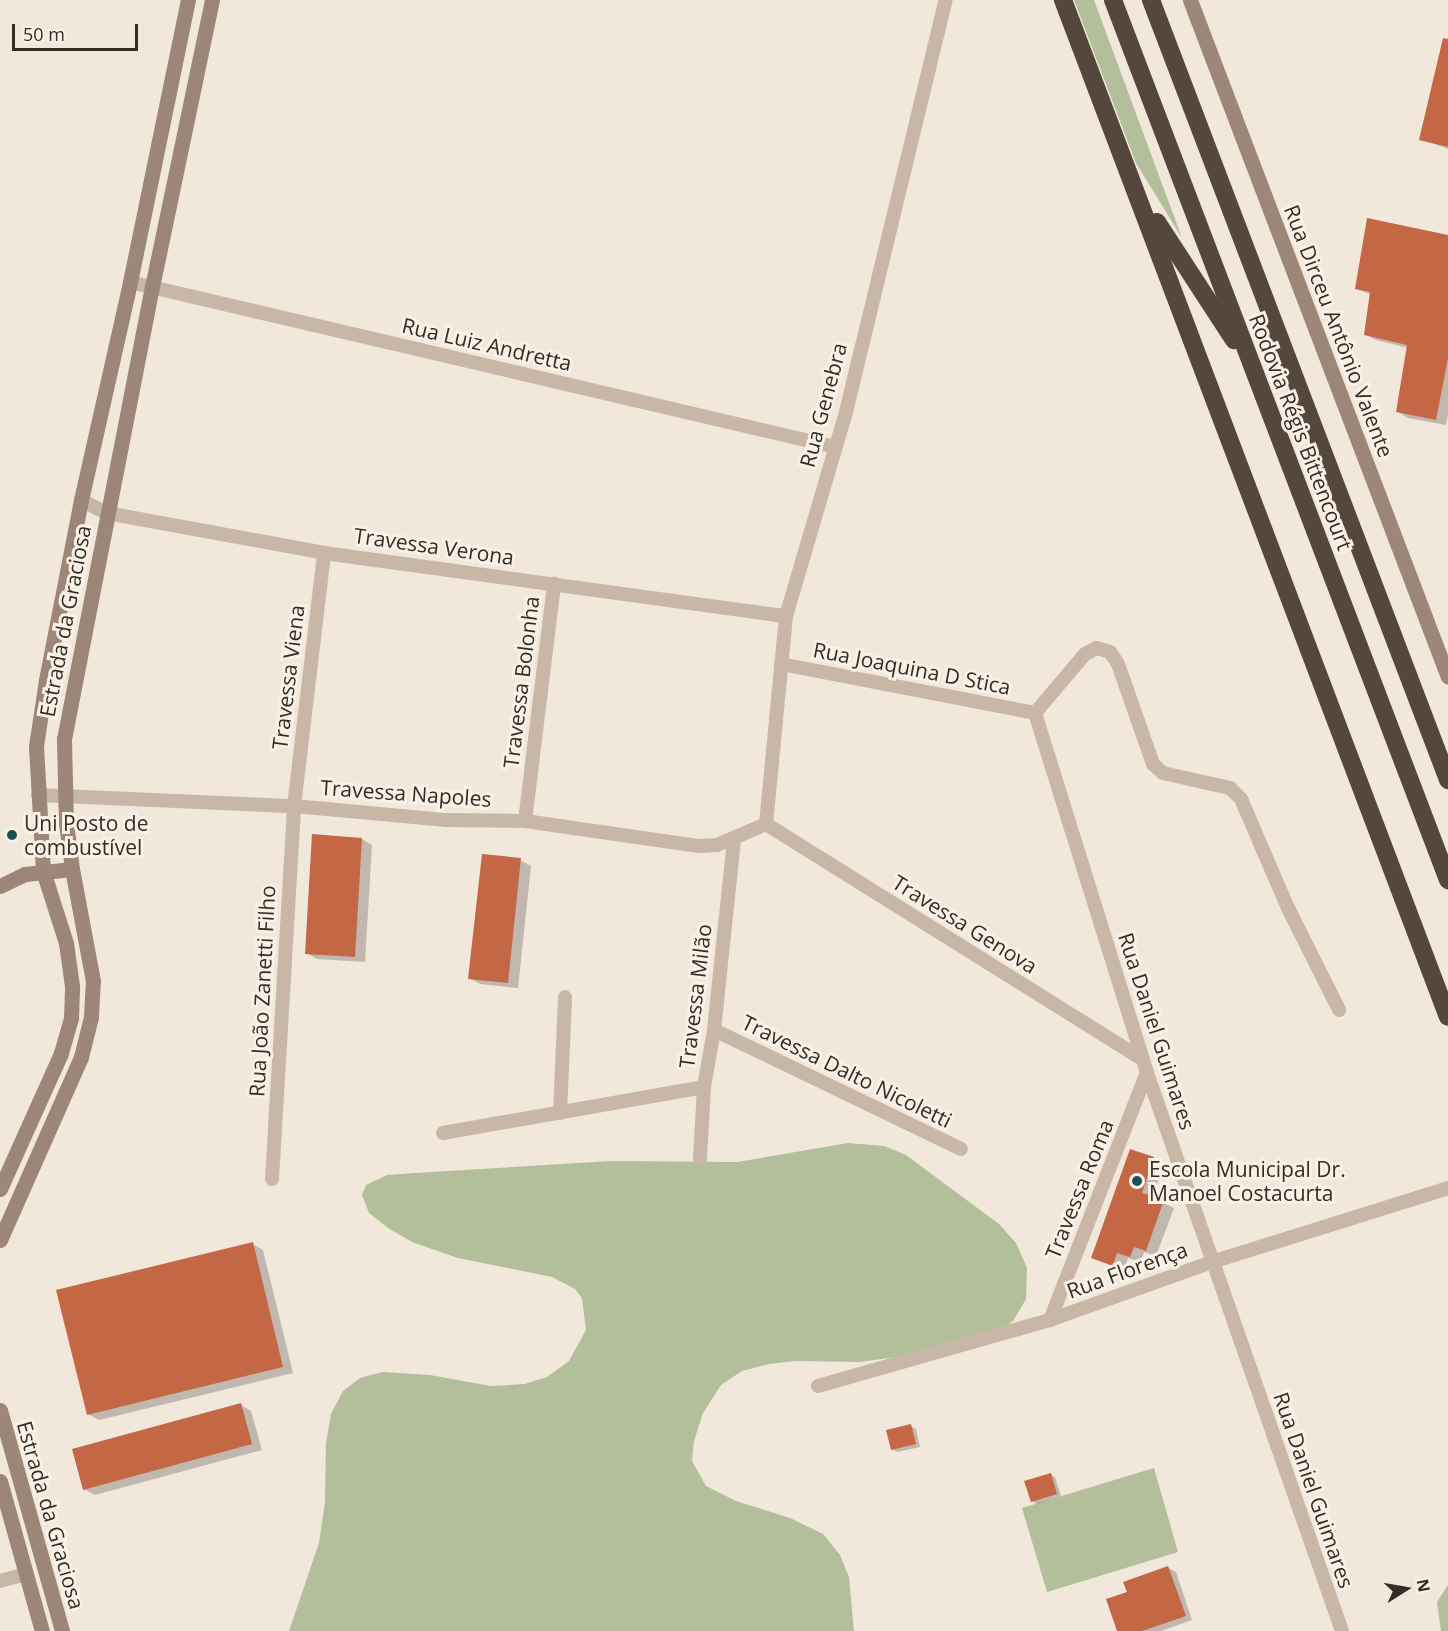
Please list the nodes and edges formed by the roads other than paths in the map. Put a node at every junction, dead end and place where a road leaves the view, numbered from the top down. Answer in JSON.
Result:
{"nodes":[{"id":1,"x":188,"y":0,"type":"edge"},
{"id":2,"x":212,"y":0,"type":"edge"},
{"id":3,"x":946,"y":0,"type":"edge"},
{"id":4,"x":1063,"y":0,"type":"edge"},
{"id":5,"x":1113,"y":0,"type":"edge"},
{"id":6,"x":1151,"y":0,"type":"edge"},
{"id":7,"x":1190,"y":0,"type":"edge"},
{"id":8,"x":1138,"y":192,"type":"junction"},
{"id":9,"x":130,"y":282,"type":"junction"},
{"id":10,"x":152,"y":287,"type":"junction"},
{"id":11,"x":1254,"y":371,"type":"junction"},
{"id":12,"x":835,"y":447,"type":"junction"},
{"id":13,"x":81,"y":500,"type":"junction"},
{"id":14,"x":107,"y":513,"type":"junction"},
{"id":15,"x":324,"y":553,"type":"junction"},
{"id":16,"x":555,"y":584,"type":"junction"},
{"id":17,"x":786,"y":616,"type":"junction"},
{"id":18,"x":781,"y":664,"type":"junction"},
{"id":19,"x":1448,"y":677,"type":"edge"},
{"id":20,"x":1035,"y":713,"type":"junction"},
{"id":21,"x":1448,"y":780,"type":"edge"},
{"id":22,"x":64,"y":794,"type":"junction"},
{"id":23,"x":38,"y":795,"type":"junction"},
{"id":24,"x":294,"y":806,"type":"junction"},
{"id":25,"x":525,"y":821,"type":"junction"},
{"id":26,"x":766,"y":824,"type":"junction"},
{"id":27,"x":734,"y":839,"type":"junction"},
{"id":28,"x":72,"y":869,"type":"junction"},
{"id":29,"x":43,"y":871,"type":"junction"},
{"id":30,"x":1448,"y":880,"type":"edge"},
{"id":31,"x":0,"y":886,"type":"edge"},
{"id":32,"x":565,"y":998,"type":"dead end"},
{"id":33,"x":1339,"y":1010,"type":"dead end"},
{"id":34,"x":1448,"y":1017,"type":"edge"},
{"id":35,"x":714,"y":1030,"type":"junction"},
{"id":36,"x":1142,"y":1059,"type":"junction"},
{"id":37,"x":1147,"y":1073,"type":"junction"},
{"id":38,"x":704,"y":1087,"type":"junction"},
{"id":39,"x":560,"y":1113,"type":"junction"},
{"id":40,"x":443,"y":1133,"type":"dead end"},
{"id":41,"x":961,"y":1149,"type":"dead end"},
{"id":42,"x":700,"y":1159,"type":"dead end"},
{"id":43,"x":272,"y":1179,"type":"dead end"},
{"id":44,"x":1448,"y":1188,"type":"edge"},
{"id":45,"x":0,"y":1189,"type":"edge"},
{"id":46,"x":0,"y":1240,"type":"edge"},
{"id":47,"x":1212,"y":1262,"type":"junction"},
{"id":48,"x":1050,"y":1320,"type":"junction"},
{"id":49,"x":818,"y":1386,"type":"dead end"},
{"id":50,"x":0,"y":1410,"type":"edge"},
{"id":51,"x":0,"y":1481,"type":"edge"},
{"id":52,"x":26,"y":1575,"type":"junction"},
{"id":53,"x":0,"y":1581,"type":"edge"},
{"id":54,"x":42,"y":1631,"type":"edge"},
{"id":55,"x":62,"y":1631,"type":"edge"},
{"id":56,"x":1341,"y":1631,"type":"edge"}],
"edges":[{"from":1,"to":9,"type":"main road","name":"Estrada da Graciosa"},
{"from":2,"to":10,"type":"main road","name":"Estrada da Graciosa"},
{"from":3,"to":12,"type":"street","name":"Rua Genebra"},
{"from":4,"to":8,"type":"highway"},
{"from":5,"to":11,"type":"highway","name":"Rodovia Régis Bittencourt"},
{"from":6,"to":21,"type":"highway","name":"Rodovia Régis Bittencourt"},
{"from":7,"to":19,"type":"main road","name":"Rua Dirceu Antônio Valente"},
{"from":8,"to":11,"type":"highway"},
{"from":8,"to":34,"type":"highway"},
{"from":9,"to":10,"type":"street","name":"Rua Luiz Andretta"},
{"from":9,"to":13,"type":"main road","name":"Estrada da Graciosa"},
{"from":10,"to":12,"type":"street","name":"Rua Luiz Andretta"},
{"from":10,"to":14,"type":"main road","name":"Estrada da Graciosa"},
{"from":11,"to":30,"type":"highway","name":"Rodovia Régis Bittencourt"},
{"from":12,"to":17,"type":"street","name":"Rua Genebra"},
{"from":13,"to":14,"type":"street","name":"Travessa Verona"},
{"from":13,"to":23,"type":"main road","name":"Estrada da Graciosa"},
{"from":14,"to":15,"type":"street","name":"Travessa Verona"},
{"from":14,"to":22,"type":"main road","name":"Estrada da Graciosa"},
{"from":15,"to":16,"type":"street","name":"Travessa Verona"},
{"from":15,"to":24,"type":"street","name":"Travessa Viena"},
{"from":16,"to":17,"type":"street","name":"Travessa Verona"},
{"from":16,"to":25,"type":"street","name":"Travessa Bolonha"},
{"from":17,"to":18,"type":"street","name":"Rua Genebra"},
{"from":18,"to":20,"type":"street","name":"Rua Joaquina D Stica"},
{"from":18,"to":26,"type":"street","name":"Rua Genebra"},
{"from":20,"to":33,"type":"street"},
{"from":20,"to":36,"type":"street","name":"Rua Daniel Guimares"},
{"from":22,"to":23,"type":"street","name":"Travessa Napoles"},
{"from":22,"to":24,"type":"street","name":"Travessa Napoles"},
{"from":22,"to":28,"type":"main road","name":"Estrada da Graciosa"},
{"from":23,"to":29,"type":"main road","name":"Estrada da Graciosa"},
{"from":24,"to":25,"type":"street","name":"Travessa Napoles"},
{"from":24,"to":43,"type":"street","name":"Rua João Zanetti Filho"},
{"from":25,"to":27,"type":"street","name":"Travessa Napoles"},
{"from":26,"to":27,"type":"street","name":"Travessa Napoles"},
{"from":26,"to":36,"type":"street","name":"Travessa Genova"},
{"from":27,"to":35,"type":"street","name":"Travessa Milão"},
{"from":28,"to":29,"type":"main road"},
{"from":28,"to":46,"type":"main road","name":"Estrada da Graciosa"},
{"from":29,"to":31,"type":"main road"},
{"from":29,"to":45,"type":"main road","name":"Estrada da Graciosa"},
{"from":32,"to":39,"type":"street"},
{"from":35,"to":38,"type":"street","name":"Travessa Milão"},
{"from":35,"to":41,"type":"street","name":"Travessa Dalto Nicoletti"},
{"from":36,"to":37,"type":"street","name":"Rua Daniel Guimares"},
{"from":37,"to":47,"type":"street","name":"Rua Daniel Guimares"},
{"from":37,"to":48,"type":"street","name":"Travessa Roma"},
{"from":38,"to":39,"type":"street"},
{"from":38,"to":42,"type":"street","name":"Travessa Milão"},
{"from":39,"to":40,"type":"street"},
{"from":44,"to":47,"type":"street","name":"Rua Florença"},
{"from":47,"to":48,"type":"street","name":"Rua Florença"},
{"from":47,"to":56,"type":"street","name":"Rua Daniel Guimares"},
{"from":48,"to":49,"type":"street","name":"Rua Florença"},
{"from":50,"to":55,"type":"main road","name":"Estrada da Graciosa"},
{"from":51,"to":52,"type":"main road","name":"Estrada da Graciosa"},
{"from":52,"to":53,"type":"street"},
{"from":52,"to":54,"type":"main road","name":"Estrada da Graciosa"}]}
